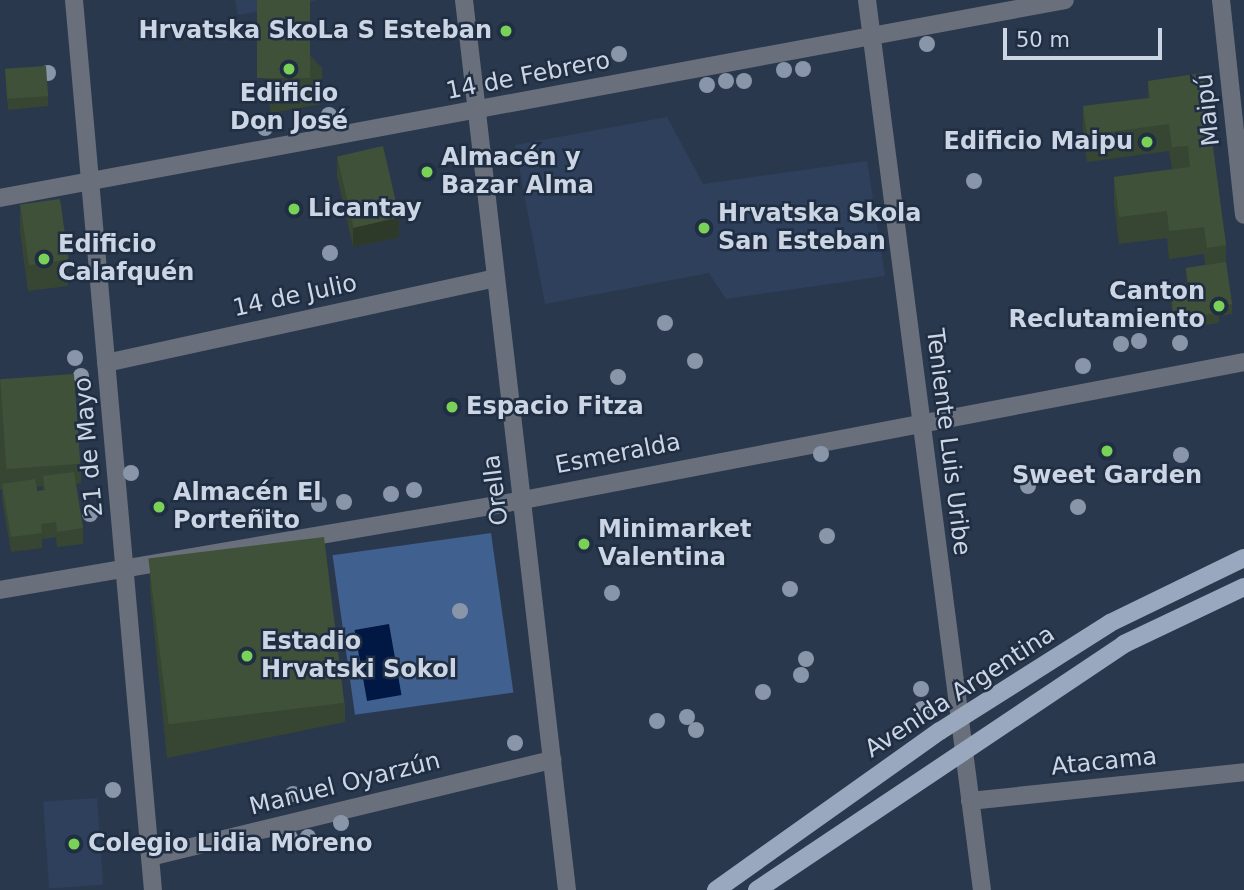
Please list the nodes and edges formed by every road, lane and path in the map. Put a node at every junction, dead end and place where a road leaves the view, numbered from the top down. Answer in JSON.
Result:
{"nodes":[{"id":1,"x":74,"y":0,"type":"edge"},
{"id":2,"x":464,"y":0,"type":"edge"},
{"id":3,"x":867,"y":0,"type":"edge"},
{"id":4,"x":1065,"y":0,"type":"edge"},
{"id":5,"x":1221,"y":0,"type":"edge"},
{"id":6,"x":871,"y":34,"type":"junction"},
{"id":7,"x":475,"y":112,"type":"junction"},
{"id":8,"x":90,"y":178,"type":"junction"},
{"id":9,"x":0,"y":198,"type":"edge"},
{"id":10,"x":1244,"y":215,"type":"edge"},
{"id":11,"x":495,"y":278,"type":"junction"},
{"id":12,"x":1244,"y":362,"type":"edge"},
{"id":13,"x":106,"y":363,"type":"junction"},
{"id":14,"x":921,"y":422,"type":"junction"},
{"id":15,"x":523,"y":499,"type":"junction"},
{"id":16,"x":1244,"y":558,"type":"edge"},
{"id":17,"x":124,"y":569,"type":"junction"},
{"id":18,"x":1244,"y":587,"type":"edge"},
{"id":19,"x":0,"y":590,"type":"edge"},
{"id":20,"x":959,"y":719,"type":"junction"},
{"id":21,"x":963,"y":747,"type":"junction"},
{"id":22,"x":552,"y":760,"type":"junction"},
{"id":23,"x":1244,"y":772,"type":"edge"},
{"id":24,"x":970,"y":801,"type":"junction"},
{"id":25,"x":150,"y":856,"type":"junction"},
{"id":26,"x":153,"y":890,"type":"edge"},
{"id":27,"x":567,"y":890,"type":"edge"},
{"id":28,"x":716,"y":890,"type":"edge"},
{"id":29,"x":757,"y":890,"type":"edge"},
{"id":30,"x":982,"y":890,"type":"edge"}],
"edges":[{"from":1,"to":8,"type":"street","name":"21 de Mayo"},
{"from":2,"to":7,"type":"street","name":"Orella"},
{"from":3,"to":6,"type":"street","name":"Teniente Luis Uribe"},
{"from":4,"to":6,"type":"street","name":"14 de Febrero"},
{"from":5,"to":10,"type":"street","name":"Maipú"},
{"from":6,"to":7,"type":"street","name":"14 de Febrero"},
{"from":6,"to":14,"type":"street","name":"Teniente Luis Uribe"},
{"from":7,"to":8,"type":"street","name":"14 de Febrero"},
{"from":7,"to":11,"type":"street","name":"Orella"},
{"from":8,"to":9,"type":"street","name":"14 de Febrero"},
{"from":8,"to":13,"type":"street","name":"21 de Mayo"},
{"from":11,"to":13,"type":"street","name":"14 de Julio"},
{"from":11,"to":15,"type":"street","name":"Orella"},
{"from":12,"to":14,"type":"street","name":"Esmeralda"},
{"from":13,"to":17,"type":"street","name":"21 de Mayo"},
{"from":14,"to":15,"type":"street","name":"Esmeralda"},
{"from":14,"to":20,"type":"street","name":"Teniente Luis Uribe"},
{"from":15,"to":17,"type":"street","name":"Esmeralda"},
{"from":15,"to":22,"type":"street","name":"Orella"},
{"from":16,"to":20,"type":"main road","name":"Avenida Argentina"},
{"from":17,"to":19,"type":"street","name":"Esmeralda"},
{"from":17,"to":25,"type":"street","name":"21 de Mayo"},
{"from":18,"to":21,"type":"main road","name":"Avenida Argentina"},
{"from":20,"to":21,"type":"street","name":"Teniente Luis Uribe"},
{"from":20,"to":28,"type":"main road","name":"Avenida Argentina"},
{"from":21,"to":24,"type":"street","name":"Teniente Luis Uribe"},
{"from":21,"to":29,"type":"main road","name":"Avenida Argentina"},
{"from":22,"to":25,"type":"street","name":"Manuel Oyarzún"},
{"from":22,"to":27,"type":"street","name":"Orella"},
{"from":23,"to":24,"type":"street","name":"Atacama"},
{"from":24,"to":30,"type":"street","name":"Teniente Luis Uribe"},
{"from":25,"to":26,"type":"street","name":"21 de Mayo"}]}
